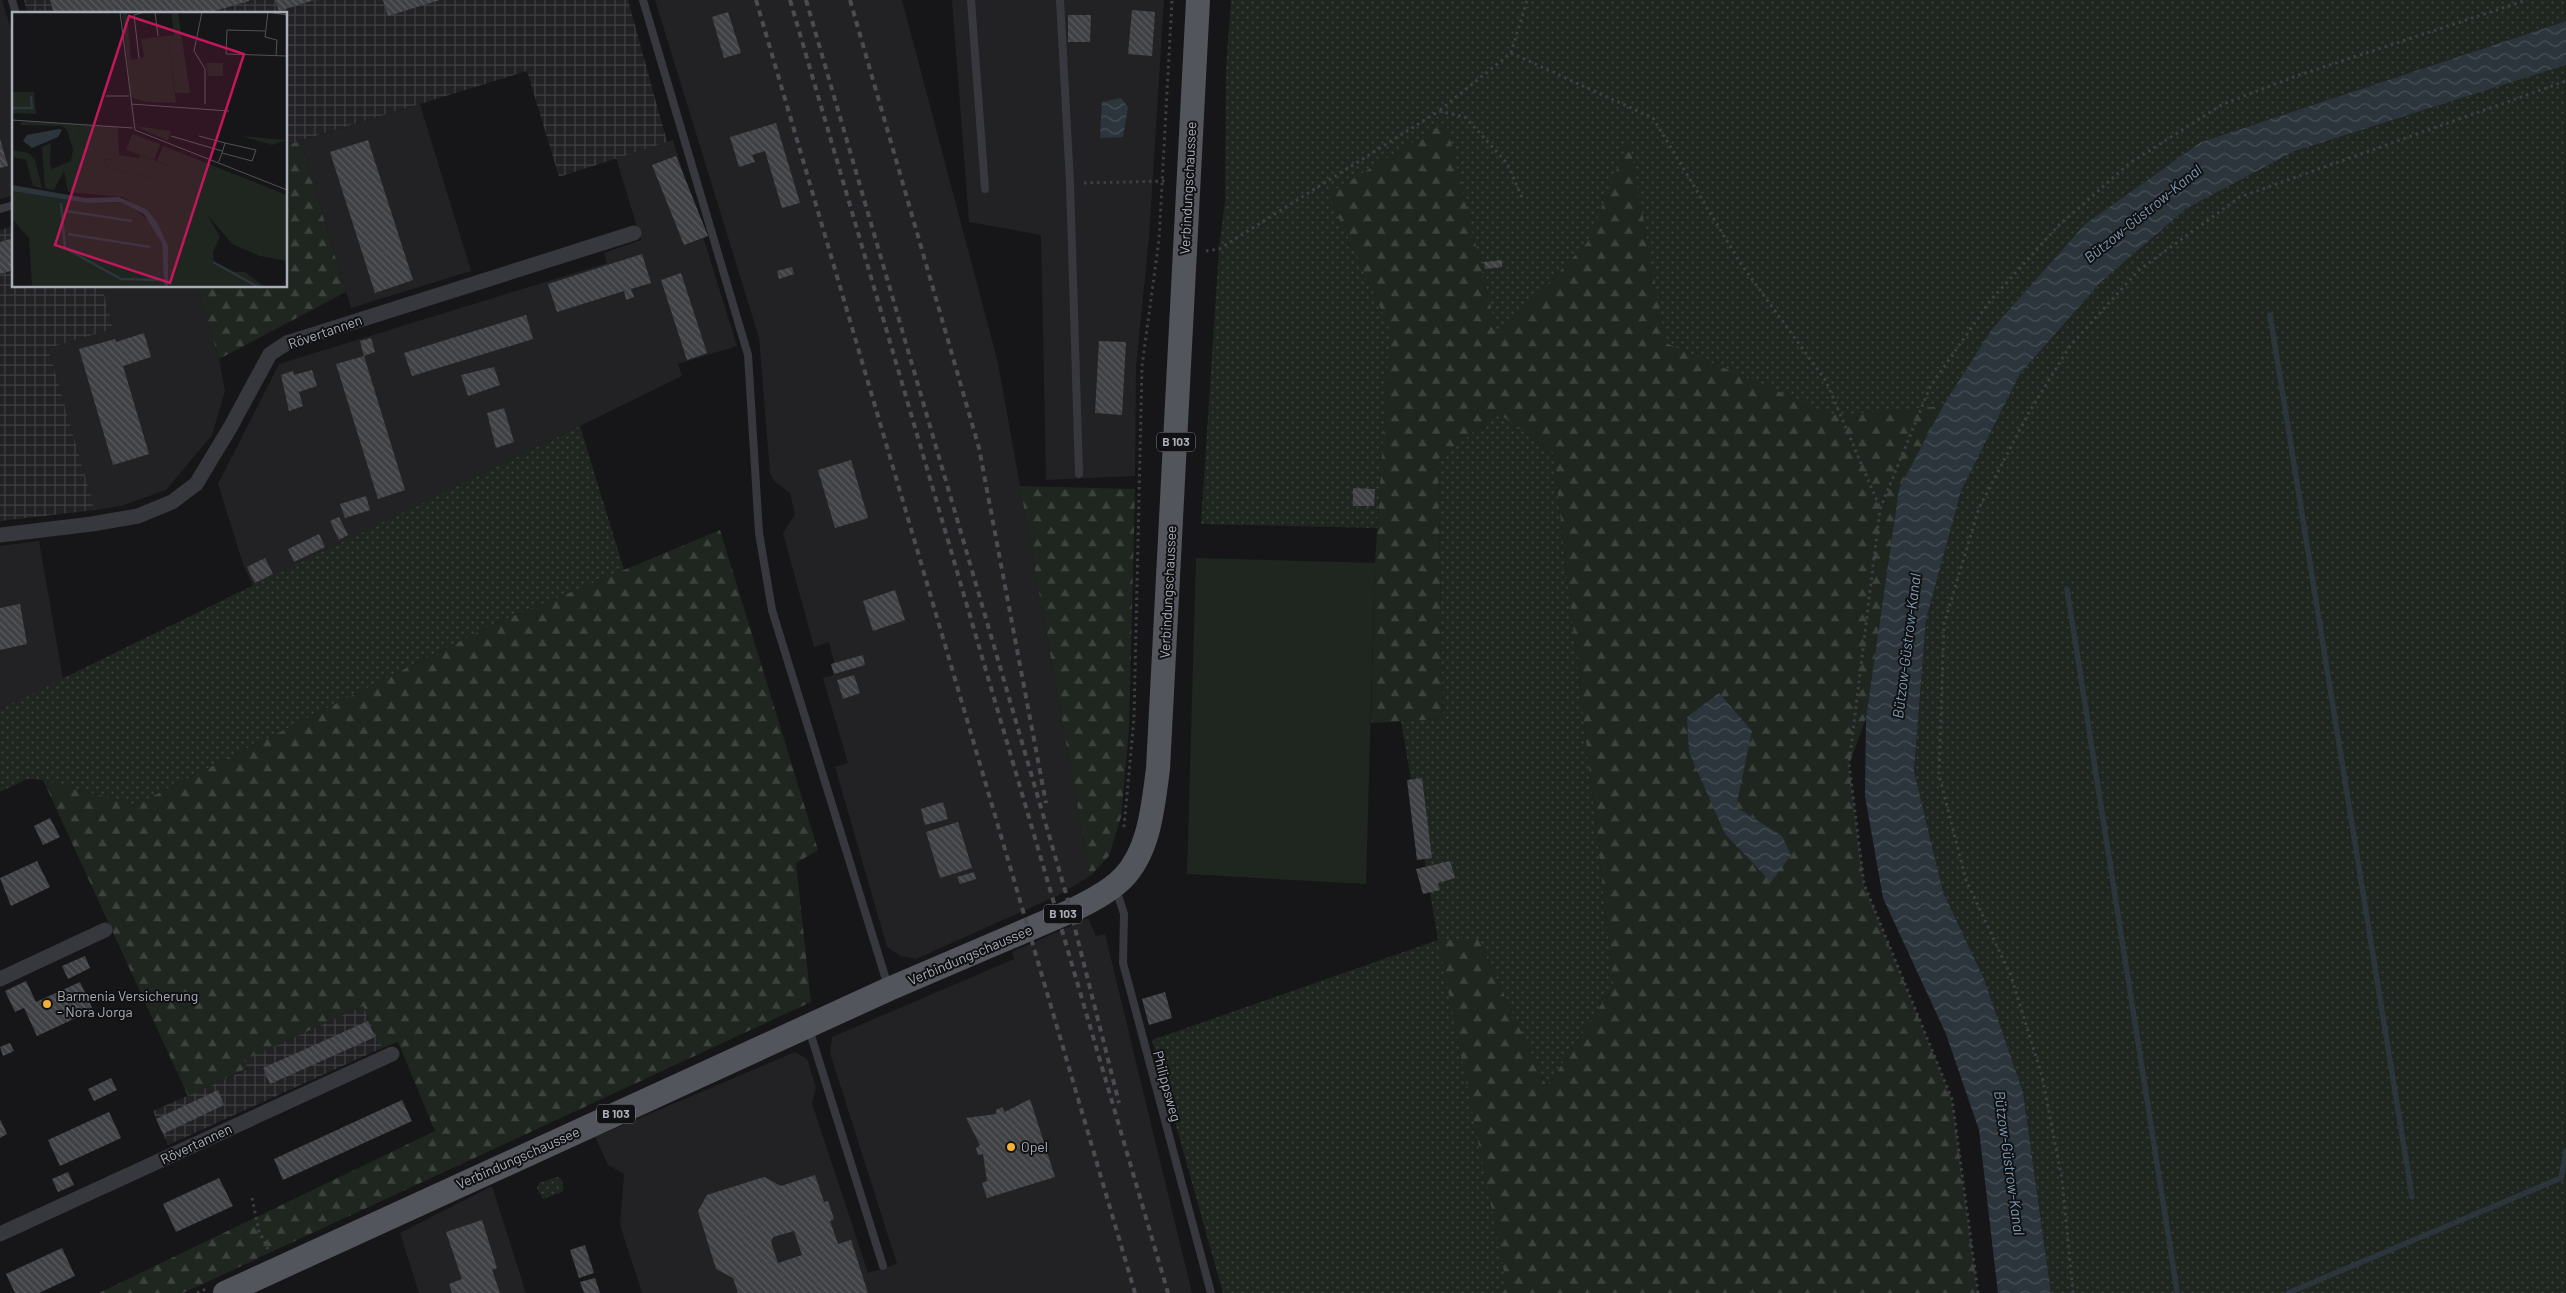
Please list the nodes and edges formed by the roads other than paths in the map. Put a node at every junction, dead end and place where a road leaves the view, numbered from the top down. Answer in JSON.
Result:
{"nodes":[{"id":1,"x":643,"y":0,"type":"edge"},
{"id":2,"x":970,"y":0,"type":"edge"},
{"id":3,"x":1060,"y":0,"type":"edge"},
{"id":4,"x":1198,"y":0,"type":"edge"},
{"id":5,"x":985,"y":188,"type":"dead end"},
{"id":6,"x":634,"y":233,"type":"dead end"},
{"id":7,"x":1079,"y":474,"type":"dead end"},
{"id":8,"x":0,"y":535,"type":"edge"},
{"id":9,"x":1114,"y":885,"type":"junction"},
{"id":10,"x":105,"y":930,"type":"dead end"},
{"id":11,"x":0,"y":978,"type":"edge"},
{"id":12,"x":889,"y":990,"type":"junction"},
{"id":13,"x":808,"y":1026,"type":"junction"},
{"id":14,"x":392,"y":1054,"type":"dead end"},
{"id":15,"x":0,"y":1234,"type":"edge"},
{"id":16,"x":883,"y":1266,"type":"dead end"},
{"id":17,"x":225,"y":1293,"type":"edge"},
{"id":18,"x":1210,"y":1293,"type":"edge"}],
"edges":[{"from":1,"to":12,"type":"lane"},
{"from":2,"to":5,"type":"lane"},
{"from":3,"to":7,"type":"lane"},
{"from":4,"to":9,"type":"main road","name":"Verbindungschaussee","number":"B 103"},
{"from":6,"to":8,"type":"street","name":"Rövertannen"},
{"from":9,"to":12,"type":"main road","name":"Verbindungschaussee","number":"B 103"},
{"from":9,"to":18,"type":"lane","name":"Philippsweg"},
{"from":10,"to":11,"type":"street"},
{"from":12,"to":13,"type":"main road","name":"Verbindungschaussee","number":"B 103"},
{"from":13,"to":16,"type":"lane"},
{"from":13,"to":17,"type":"main road","name":"Verbindungschaussee","number":"B 103"},
{"from":14,"to":15,"type":"street","name":"Rövertannen"}]}
